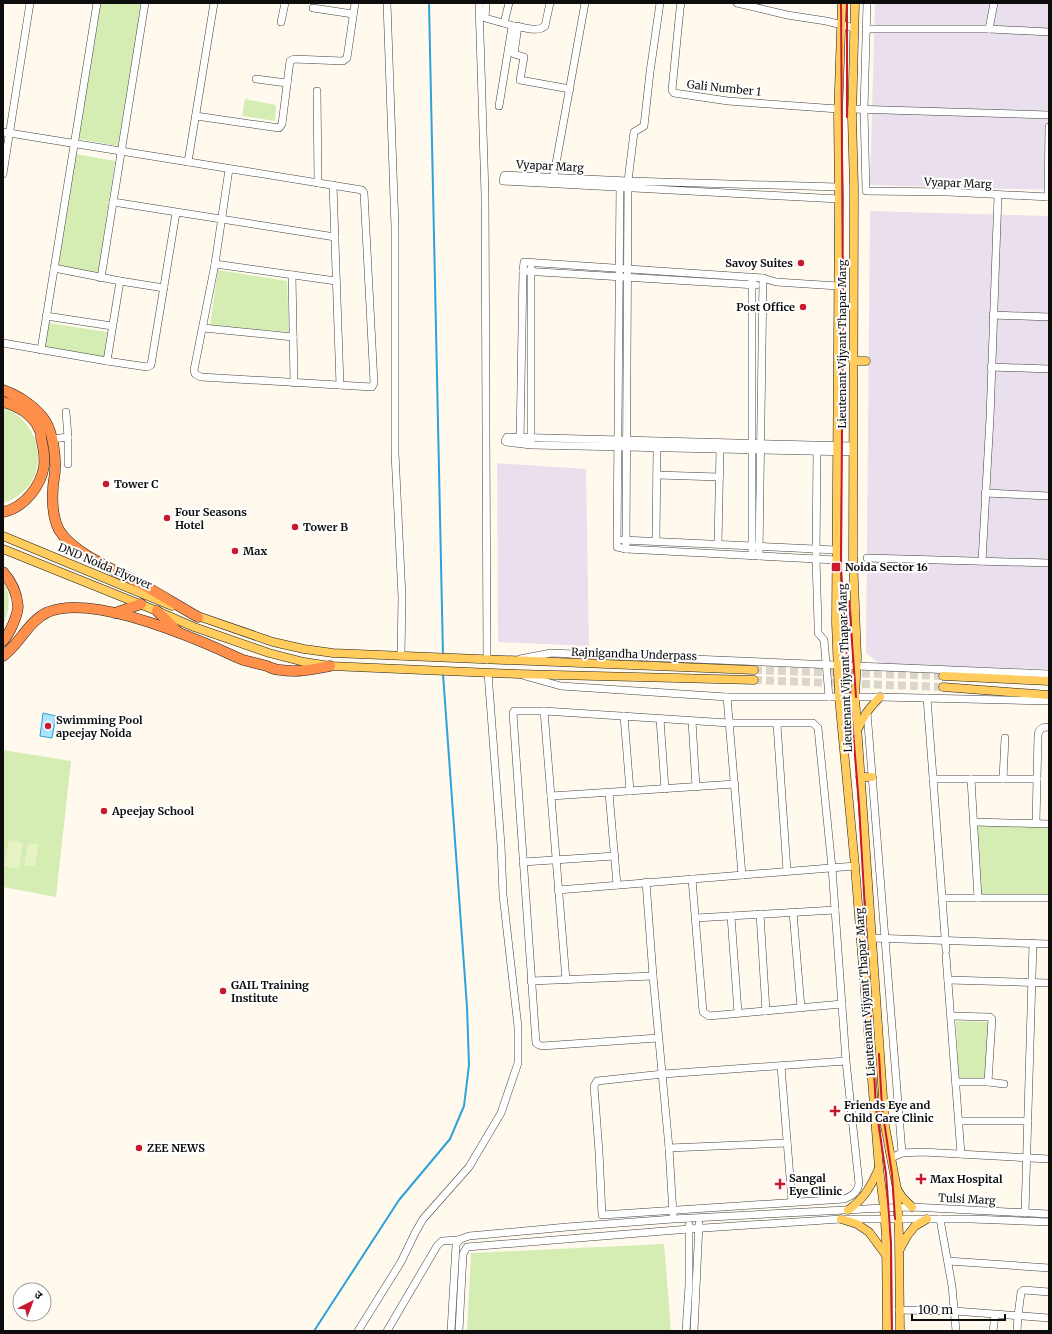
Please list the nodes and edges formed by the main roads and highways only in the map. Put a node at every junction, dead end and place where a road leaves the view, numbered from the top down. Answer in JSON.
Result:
{"nodes":[{"id":1,"x":842,"y":3,"type":"edge"},
{"id":2,"x":855,"y":3,"type":"edge"},
{"id":3,"x":853,"y":361,"type":"junction"},
{"id":4,"x":866,"y":361,"type":"dead end"},
{"id":5,"x":3,"y":390,"type":"edge"},
{"id":6,"x":3,"y":402,"type":"edge"},
{"id":7,"x":3,"y":512,"type":"edge"},
{"id":8,"x":3,"y":536,"type":"edge"},
{"id":9,"x":3,"y":549,"type":"edge"},
{"id":10,"x":3,"y":572,"type":"edge"},
{"id":11,"x":141,"y":604,"type":"junction"},
{"id":12,"x":157,"y":611,"type":"junction"},
{"id":13,"x":115,"y":613,"type":"junction"},
{"id":14,"x":198,"y":617,"type":"junction"},
{"id":15,"x":179,"y":633,"type":"junction"},
{"id":16,"x":3,"y":641,"type":"edge"},
{"id":17,"x":3,"y":656,"type":"edge"},
{"id":18,"x":405,"y":656,"type":"joint"},
{"id":19,"x":330,"y":666,"type":"junction"},
{"id":20,"x":754,"y":670,"type":"tunnel mouth"},
{"id":21,"x":943,"y":676,"type":"tunnel mouth"},
{"id":22,"x":754,"y":680,"type":"tunnel mouth"},
{"id":23,"x":1049,"y":681,"type":"edge"},
{"id":24,"x":942,"y":687,"type":"tunnel mouth"},
{"id":25,"x":1049,"y":695,"type":"edge"},
{"id":26,"x":880,"y":697,"type":"road end"},
{"id":27,"x":857,"y":732,"type":"junction"},
{"id":28,"x":860,"y":777,"type":"junction"},
{"id":29,"x":872,"y":777,"type":"road end"},
{"id":30,"x":880,"y":1168,"type":"junction"},
{"id":31,"x":897,"y":1189,"type":"junction"},
{"id":32,"x":912,"y":1207,"type":"road end"},
{"id":33,"x":848,"y":1210,"type":"road end"},
{"id":34,"x":841,"y":1219,"type":"road end"},
{"id":35,"x":927,"y":1219,"type":"road end"},
{"id":36,"x":899,"y":1252,"type":"junction"},
{"id":37,"x":886,"y":1256,"type":"junction"},
{"id":38,"x":887,"y":1331,"type":"edge"},
{"id":39,"x":900,"y":1331,"type":"edge"}],
"edges":[{"from":1,"to":30,"type":"main road","name":"Lieutenant Vijyant Thapar Marg"},
{"from":2,"to":3,"type":"main road","name":"Lieutenant Vijyant Thapar Marg"},
{"from":3,"to":4,"type":"main road"},
{"from":3,"to":27,"type":"main road","name":"Lieutenant Vijyant Thapar Marg"},
{"from":5,"to":14,"type":"highway"},
{"from":6,"to":7,"type":"highway"},
{"from":8,"to":14,"type":"main road","name":"DND Noida Flyover"},
{"from":9,"to":11,"type":"main road","name":"DND Noida Flyover"},
{"from":10,"to":16,"type":"highway"},
{"from":11,"to":12,"type":"main road","name":"DND Noida Flyover"},
{"from":11,"to":13,"type":"highway"},
{"from":12,"to":15,"type":"highway"},
{"from":12,"to":19,"type":"main road","name":"DND Noida Flyover"},
{"from":13,"to":15,"type":"highway"},
{"from":13,"to":17,"type":"highway"},
{"from":14,"to":18,"type":"main road","name":"DND Noida Flyover"},
{"from":15,"to":19,"type":"highway"},
{"from":18,"to":20,"type":"main road","name":"Rajnigandha Underpass"},
{"from":19,"to":22,"type":"main road","name":"Rajnigandha Underpass"},
{"from":21,"to":23,"type":"main road"},
{"from":24,"to":25,"type":"main road"},
{"from":26,"to":27,"type":"main road"},
{"from":27,"to":28,"type":"main road","name":"Lieutenant Vijyant Thapar Marg"},
{"from":28,"to":29,"type":"main road"},
{"from":28,"to":31,"type":"main road","name":"Lieutenant Vijyant Thapar Marg"},
{"from":30,"to":33,"type":"main road"},
{"from":30,"to":37,"type":"main road","name":"Lieutenant Vijyant Thapar Marg"},
{"from":31,"to":32,"type":"main road"},
{"from":31,"to":36,"type":"main road","name":"Lieutenant Vijyant Thapar Marg"},
{"from":34,"to":37,"type":"main road"},
{"from":35,"to":36,"type":"main road"},
{"from":36,"to":39,"type":"main road","name":"Lieutenant Vijyant Thapar Marg"},
{"from":37,"to":38,"type":"main road","name":"Lieutenant Vijyant Thapar Marg"}]}
